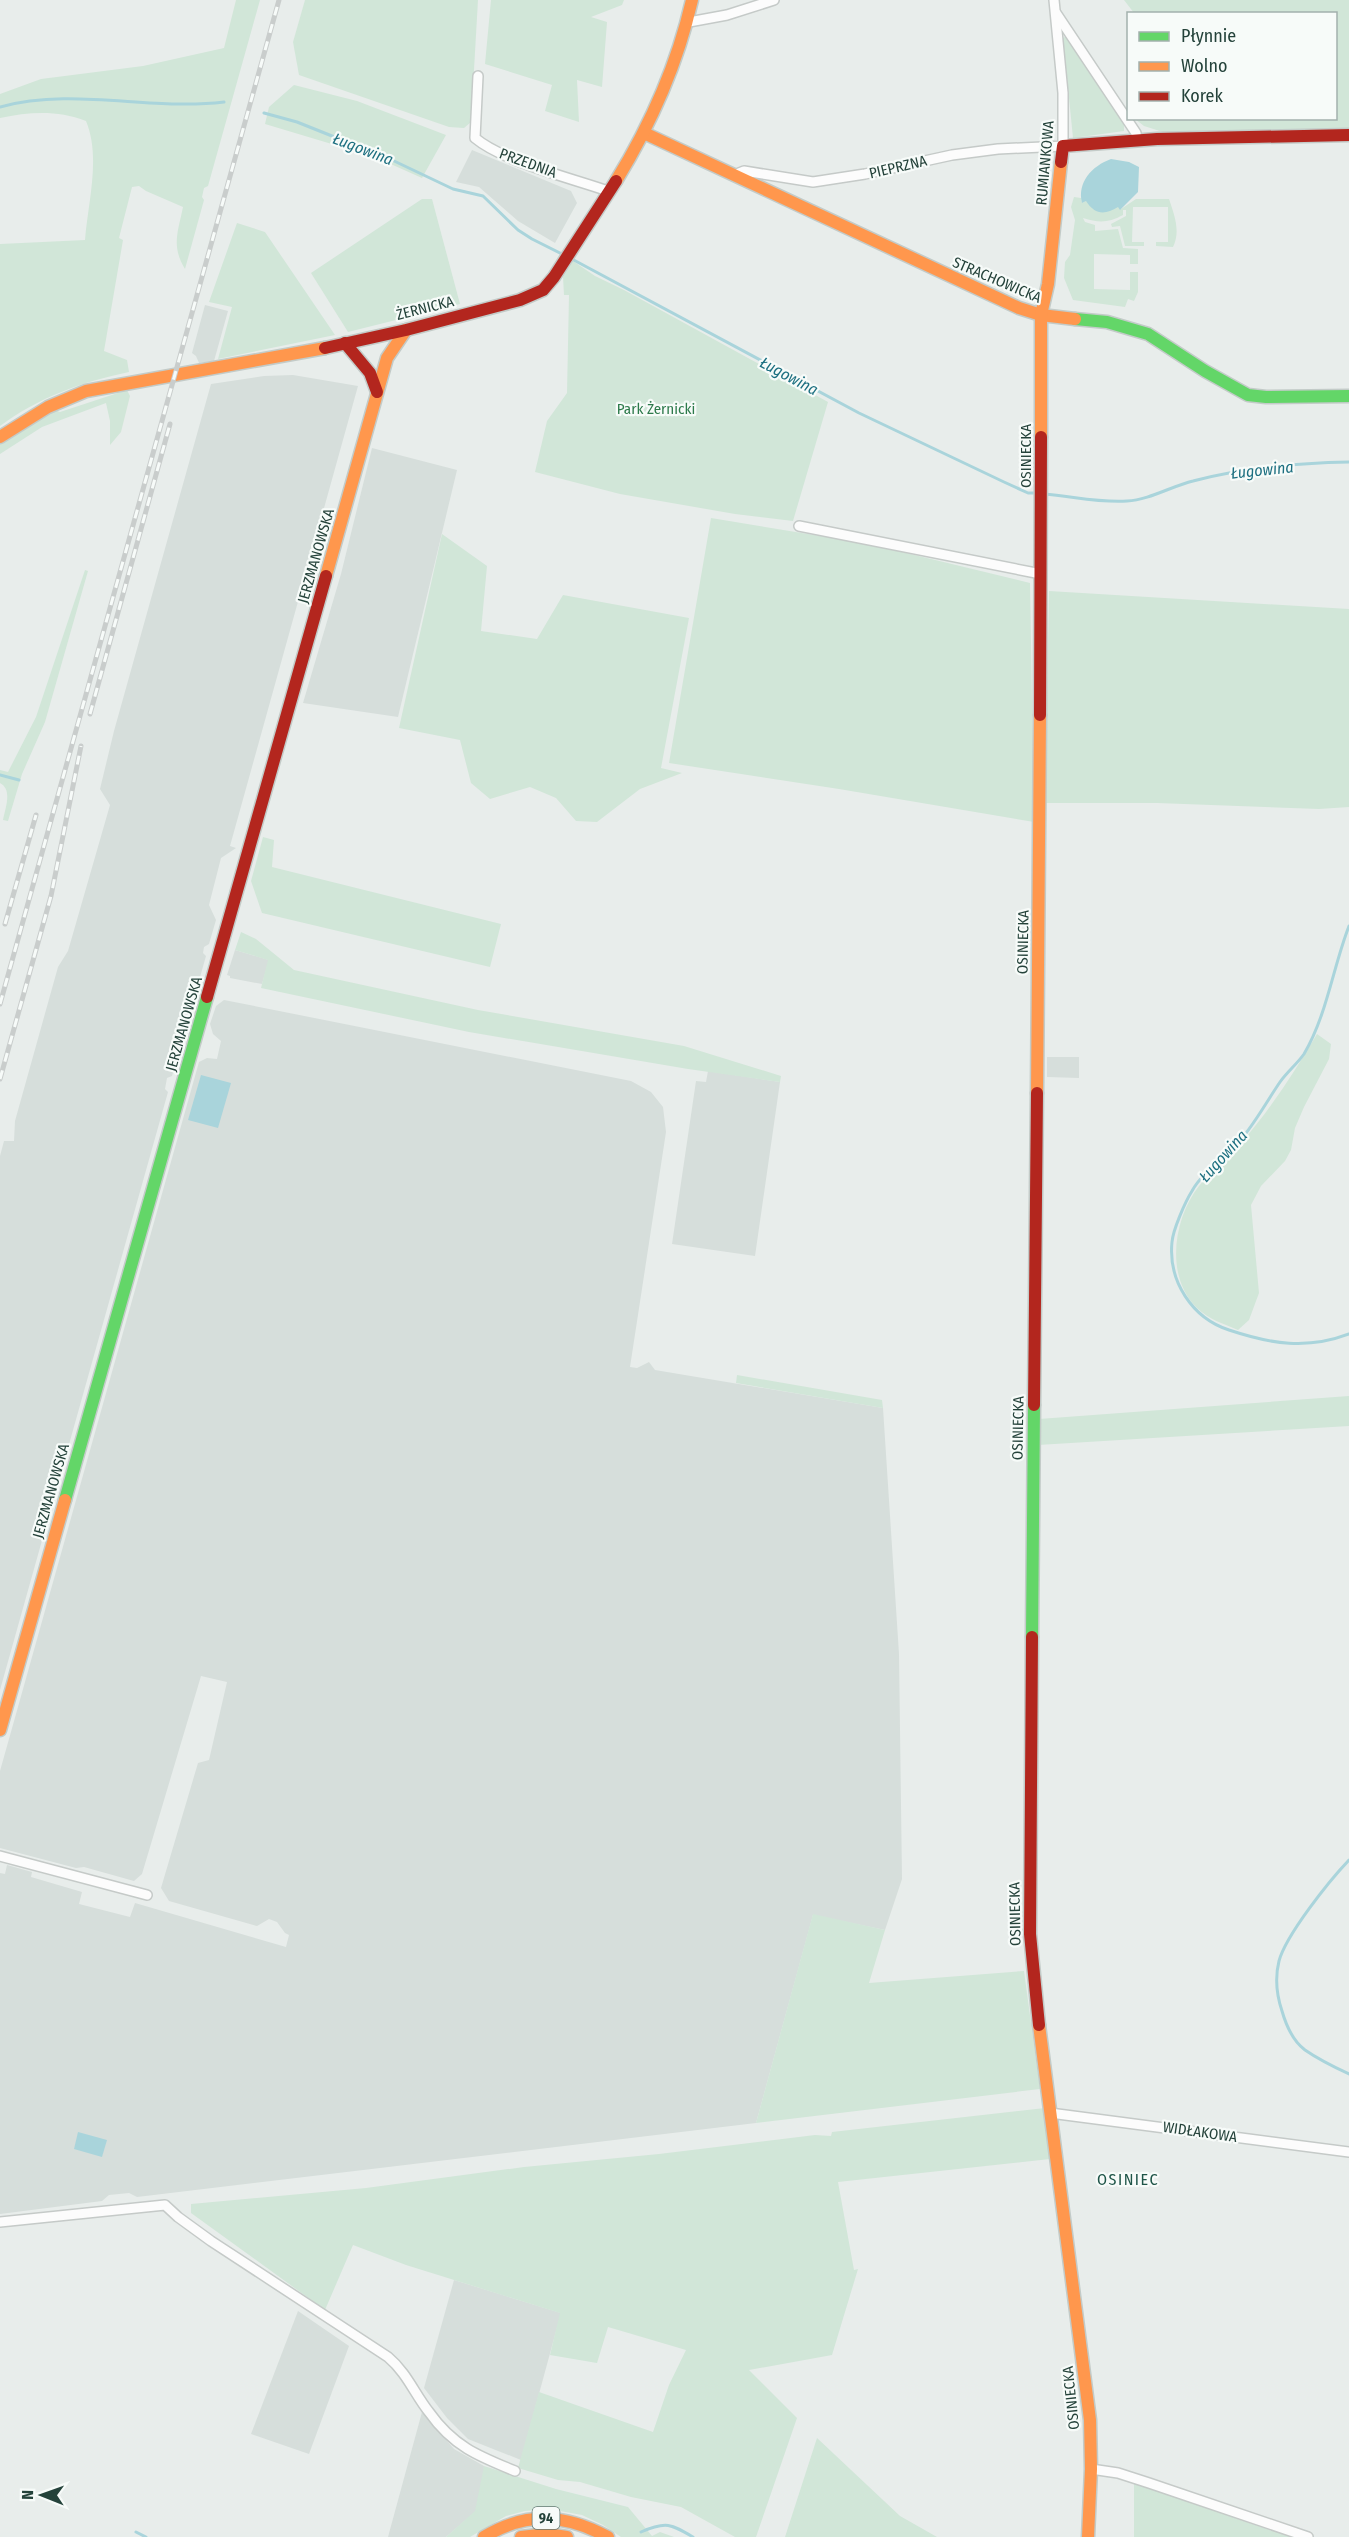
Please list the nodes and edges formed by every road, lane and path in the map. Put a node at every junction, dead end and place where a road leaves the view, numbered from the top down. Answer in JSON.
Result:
{"nodes":[{"id":1,"x":692,"y":0,"type":"edge"},
{"id":2,"x":774,"y":0,"type":"edge"},
{"id":3,"x":1054,"y":0,"type":"edge"},
{"id":4,"x":1056,"y":13,"type":"junction"},
{"id":5,"x":689,"y":22,"type":"junction"},
{"id":6,"x":478,"y":76,"type":"dead end"},
{"id":7,"x":644,"y":134,"type":"junction"},
{"id":8,"x":1349,"y":135,"type":"edge"},
{"id":9,"x":1137,"y":140,"type":"junction"},
{"id":10,"x":1063,"y":146,"type":"junction"},
{"id":11,"x":737,"y":177,"type":"junction"},
{"id":12,"x":608,"y":191,"type":"junction"},
{"id":13,"x":1041,"y":315,"type":"junction"},
{"id":14,"x":406,"y":330,"type":"junction"},
{"id":15,"x":345,"y":343,"type":"junction"},
{"id":16,"x":377,"y":392,"type":"junction"},
{"id":17,"x":1349,"y":396,"type":"edge"},
{"id":18,"x":0,"y":437,"type":"edge"},
{"id":19,"x":799,"y":526,"type":"dead end"},
{"id":20,"x":1041,"y":574,"type":"junction"},
{"id":21,"x":0,"y":1730,"type":"edge"},
{"id":22,"x":0,"y":1856,"type":"edge"},
{"id":23,"x":147,"y":1895,"type":"dead end"},
{"id":24,"x":1050,"y":2113,"type":"junction"},
{"id":25,"x":1349,"y":2152,"type":"edge"},
{"id":26,"x":0,"y":2222,"type":"edge"},
{"id":27,"x":1091,"y":2469,"type":"junction"},
{"id":28,"x":515,"y":2471,"type":"dead end"},
{"id":29,"x":484,"y":2537,"type":"edge"},
{"id":30,"x":521,"y":2537,"type":"edge"},
{"id":31,"x":567,"y":2537,"type":"edge"},
{"id":32,"x":608,"y":2537,"type":"edge"},
{"id":33,"x":1088,"y":2537,"type":"edge"},
{"id":34,"x":1308,"y":2537,"type":"edge"}],
"edges":[{"from":1,"to":5,"type":"street","name":"ŻERNICKA"},
{"from":2,"to":5,"type":"street"},
{"from":3,"to":4,"type":"street","name":"RUMIANKOWA"},
{"from":4,"to":9,"type":"street","name":"RUMIANKOWA"},
{"from":4,"to":10,"type":"street","name":"RUMIANKOWA"},
{"from":5,"to":7,"type":"street","name":"ŻERNICKA"},
{"from":6,"to":12,"type":"street","name":"PRZEDNIA"},
{"from":7,"to":11,"type":"street","name":"STRACHOWICKA"},
{"from":7,"to":12,"type":"street","name":"ŻERNICKA"},
{"from":8,"to":9,"type":"street"},
{"from":9,"to":10,"type":"street"},
{"from":10,"to":11,"type":"street","name":"PIEPRZNA"},
{"from":10,"to":13,"type":"street","name":"RUMIANKOWA"},
{"from":11,"to":13,"type":"street","name":"STRACHOWICKA"},
{"from":12,"to":14,"type":"street","name":"ŻERNICKA"},
{"from":13,"to":17,"type":"street","name":"STRACHOWICKA"},
{"from":13,"to":20,"type":"street","name":"OSINIECKA"},
{"from":14,"to":15,"type":"street","name":"ŻERNICKA"},
{"from":14,"to":16,"type":"street","name":"JERZMANOWSKA"},
{"from":15,"to":16,"type":"street"},
{"from":15,"to":18,"type":"street","name":"ŻERNICKA"},
{"from":16,"to":21,"type":"street","name":"JERZMANOWSKA"},
{"from":19,"to":20,"type":"street"},
{"from":20,"to":24,"type":"street","name":"OSINIECKA"},
{"from":22,"to":23,"type":"street"},
{"from":24,"to":25,"type":"street","name":"WIDŁAKOWA"},
{"from":24,"to":27,"type":"street","name":"OSINIECKA"},
{"from":26,"to":28,"type":"street"},
{"from":27,"to":33,"type":"street","name":"OSINIECKA"},
{"from":27,"to":34,"type":"street"},
{"from":29,"to":32,"type":"street","number":"94"},
{"from":30,"to":31,"type":"street"}]}
